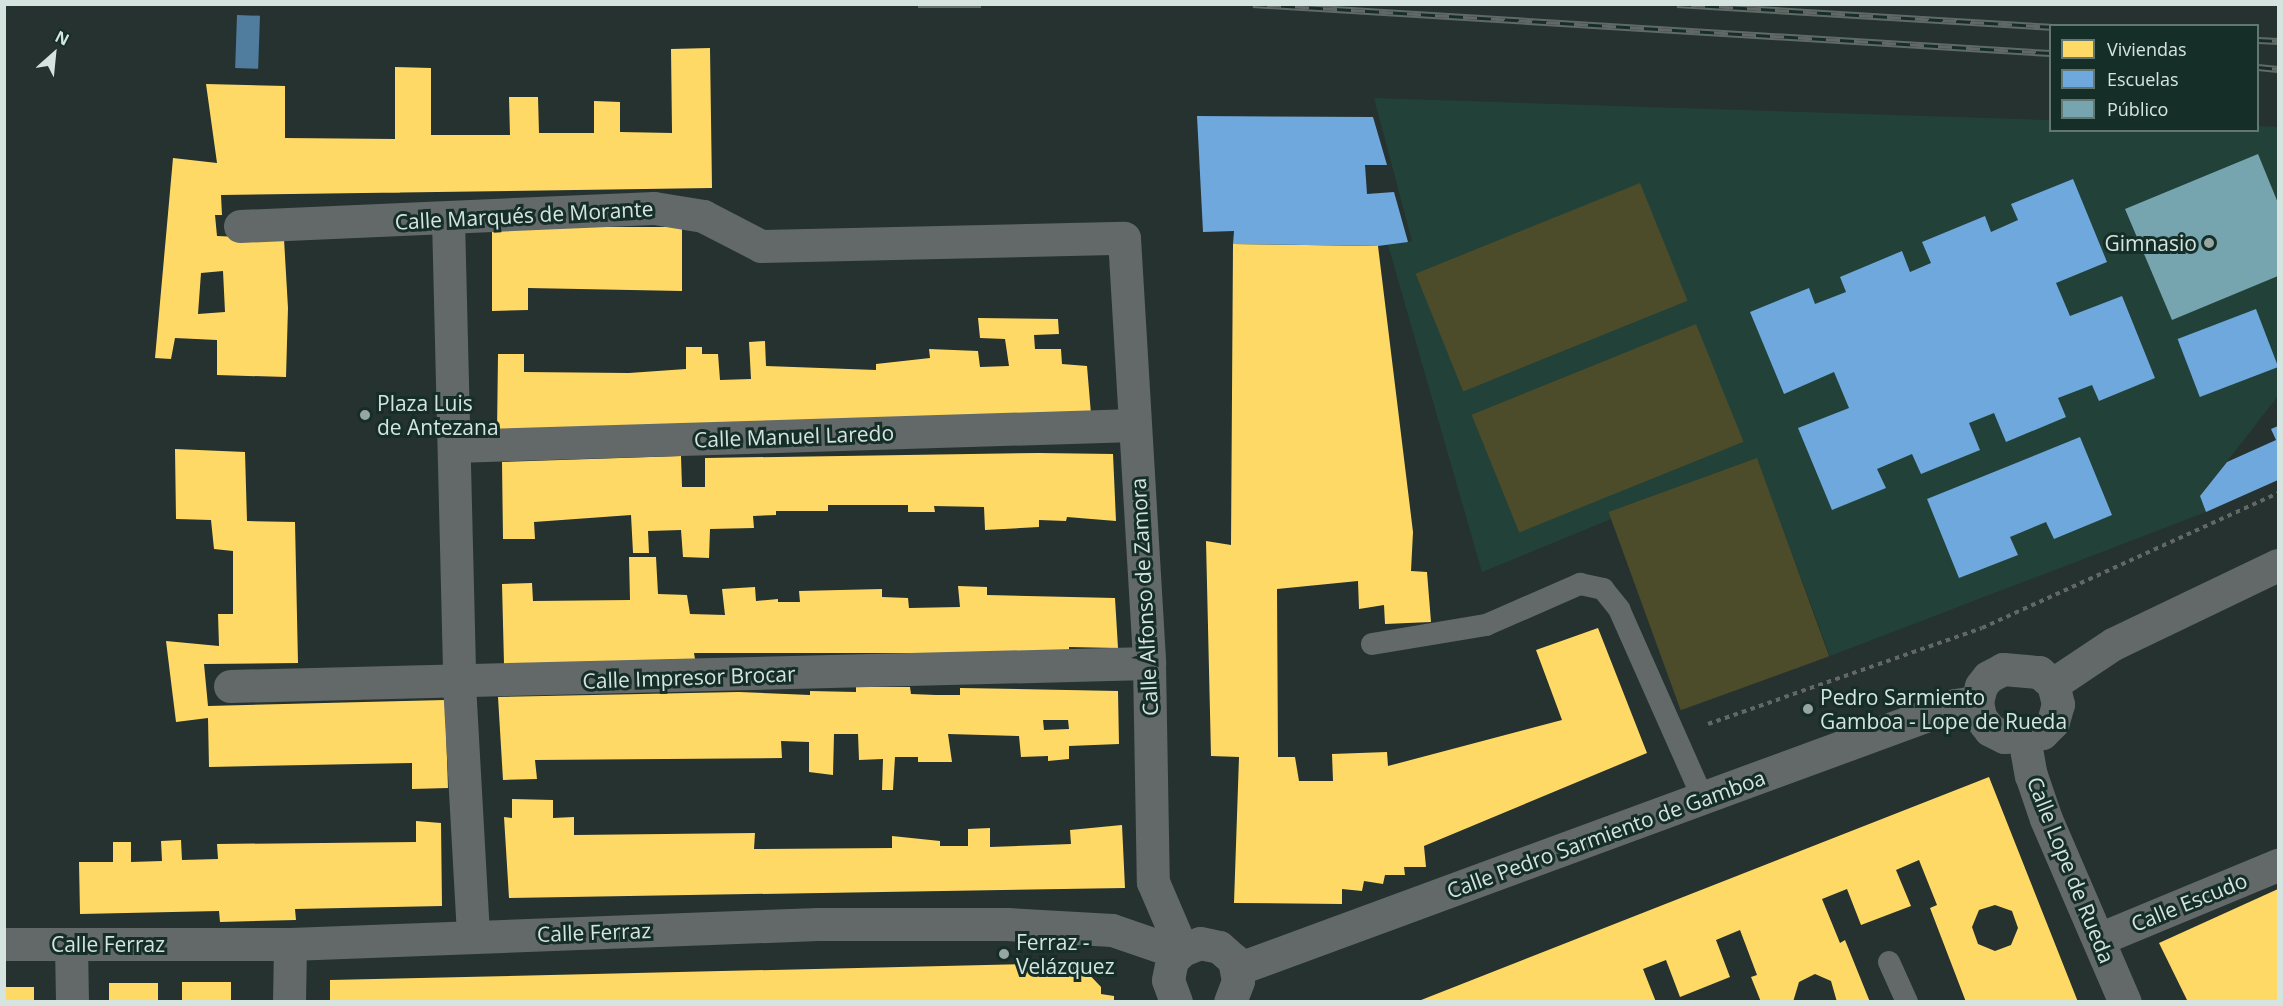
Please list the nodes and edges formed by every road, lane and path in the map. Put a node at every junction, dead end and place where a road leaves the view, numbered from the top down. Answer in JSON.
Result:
{"nodes":[{"id":1,"x":448,"y":219,"type":"junction"},
{"id":2,"x":240,"y":226,"type":"dead end"},
{"id":3,"x":1124,"y":238,"type":"joint"},
{"id":4,"x":1135,"y":425,"type":"junction"},
{"id":5,"x":454,"y":446,"type":"junction"},
{"id":6,"x":2278,"y":493,"type":"edge"},
{"id":7,"x":2278,"y":565,"type":"edge"},
{"id":8,"x":1372,"y":644,"type":"dead end"},
{"id":9,"x":1149,"y":663,"type":"junction"},
{"id":10,"x":459,"y":684,"type":"junction"},
{"id":11,"x":2053,"y":684,"type":"junction"},
{"id":12,"x":230,"y":686,"type":"dead end"},
{"id":13,"x":1977,"y":702,"type":"junction"},
{"id":14,"x":1676,"y":735,"type":"junction"},
{"id":15,"x":2024,"y":737,"type":"junction"},
{"id":16,"x":1702,"y":799,"type":"junction"},
{"id":17,"x":2278,"y":864,"type":"edge"},
{"id":18,"x":473,"y":937,"type":"junction"},
{"id":19,"x":2099,"y":939,"type":"junction"},
{"id":20,"x":4,"y":944,"type":"edge"},
{"id":21,"x":71,"y":944,"type":"junction"},
{"id":22,"x":290,"y":944,"type":"junction"},
{"id":23,"x":1180,"y":951,"type":"junction"},
{"id":24,"x":1889,"y":962,"type":"dead end"},
{"id":25,"x":1237,"y":969,"type":"junction"},
{"id":26,"x":72,"y":1002,"type":"edge"},
{"id":27,"x":289,"y":1002,"type":"edge"},
{"id":28,"x":1176,"y":1002,"type":"edge"},
{"id":29,"x":1230,"y":1002,"type":"edge"},
{"id":30,"x":1907,"y":1002,"type":"edge"},
{"id":31,"x":2125,"y":1002,"type":"edge"}],
"edges":[{"from":1,"to":2,"type":"street","name":"Calle Marqués de Morante"},
{"from":1,"to":3,"type":"street","name":"Calle Marqués de Morante"},
{"from":1,"to":5,"type":"street"},
{"from":3,"to":4,"type":"street","name":"Calle Alfonso de Zamora"},
{"from":4,"to":5,"type":"street","name":"Calle Manuel Laredo"},
{"from":4,"to":9,"type":"street","name":"Calle Alfonso de Zamora"},
{"from":5,"to":10,"type":"street"},
{"from":6,"to":14,"type":"path"},
{"from":7,"to":11,"type":"street"},
{"from":8,"to":14,"type":"lane"},
{"from":9,"to":10,"type":"street","name":"Calle Impresor Brocar"},
{"from":9,"to":23,"type":"street","name":"Calle Alfonso de Zamora"},
{"from":10,"to":12,"type":"street","name":"Calle Impresor Brocar"},
{"from":10,"to":18,"type":"street"},
{"from":11,"to":13,"type":"street"},
{"from":11,"to":15,"type":"street"},
{"from":13,"to":15,"type":"street"},
{"from":13,"to":16,"type":"street","name":"Calle Pedro Sarmiento de Gamboa"},
{"from":14,"to":16,"type":"lane"},
{"from":15,"to":19,"type":"street","name":"Calle Lope de Rueda"},
{"from":16,"to":25,"type":"street","name":"Calle Pedro Sarmiento de Gamboa"},
{"from":17,"to":19,"type":"street","name":"Calle Escudo"},
{"from":18,"to":22,"type":"street","name":"Calle Ferraz"},
{"from":18,"to":23,"type":"street","name":"Calle Ferraz"},
{"from":19,"to":31,"type":"street","name":"Calle Lope de Rueda"},
{"from":20,"to":21,"type":"street","name":"Calle Ferraz"},
{"from":21,"to":22,"type":"street","name":"Calle Ferraz"},
{"from":21,"to":26,"type":"street"},
{"from":22,"to":27,"type":"street"},
{"from":23,"to":25,"type":"street"},
{"from":23,"to":28,"type":"street"},
{"from":24,"to":30,"type":"lane"},
{"from":25,"to":29,"type":"street"}]}
